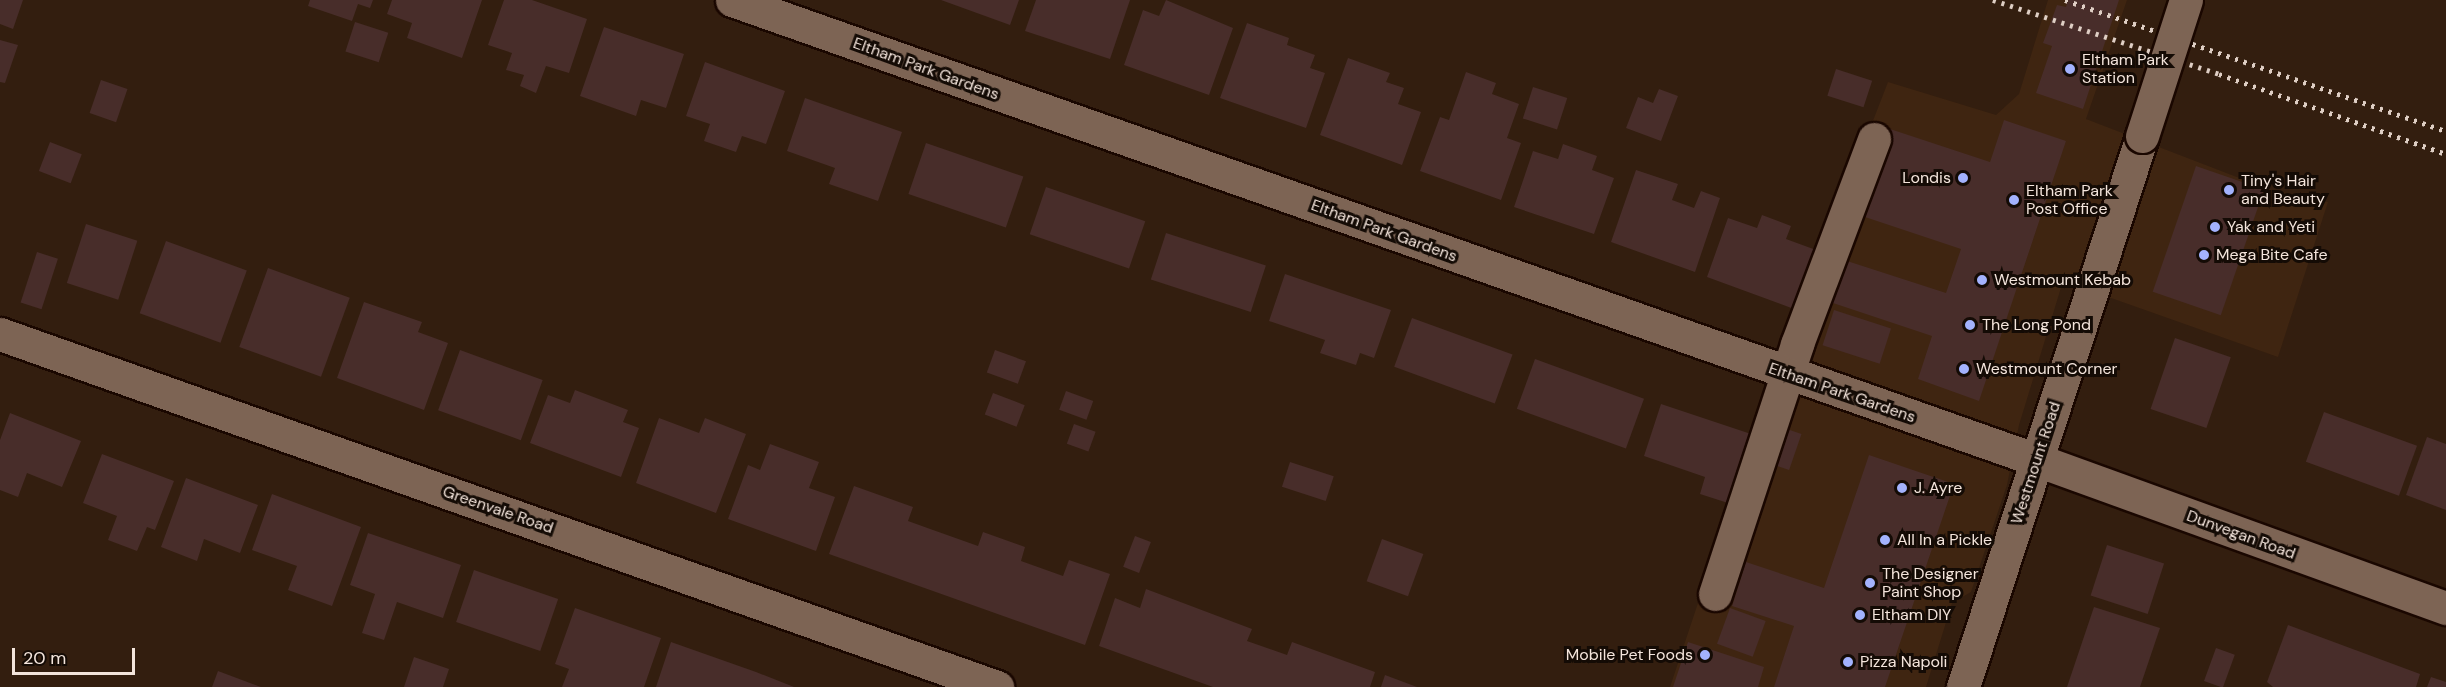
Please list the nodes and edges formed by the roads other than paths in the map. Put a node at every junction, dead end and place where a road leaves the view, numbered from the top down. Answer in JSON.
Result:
{"nodes":[{"id":1,"x":732,"y":0,"type":"edge"},
{"id":2,"x":2186,"y":0,"type":"edge"},
{"id":3,"x":1874,"y":139,"type":"dead end"},
{"id":4,"x":0,"y":334,"type":"edge"},
{"id":5,"x":1787,"y":374,"type":"junction"},
{"id":6,"x":2037,"y":460,"type":"junction"},
{"id":7,"x":1715,"y":594,"type":"dead end"},
{"id":8,"x":2446,"y":609,"type":"edge"},
{"id":9,"x":997,"y":687,"type":"edge"},
{"id":10,"x":1963,"y":687,"type":"edge"}],
"edges":[{"from":1,"to":5,"type":"street","name":"Eltham Park Gardens"},
{"from":2,"to":6,"type":"street","name":"Westmount Road","bridge":true},
{"from":3,"to":5,"type":"street"},
{"from":4,"to":9,"type":"street","name":"Greenvale Road"},
{"from":5,"to":6,"type":"street","name":"Eltham Park Gardens"},
{"from":5,"to":7,"type":"street"},
{"from":6,"to":8,"type":"street","name":"Dunvegan Road"},
{"from":6,"to":10,"type":"street","name":"Westmount Road"}]}
